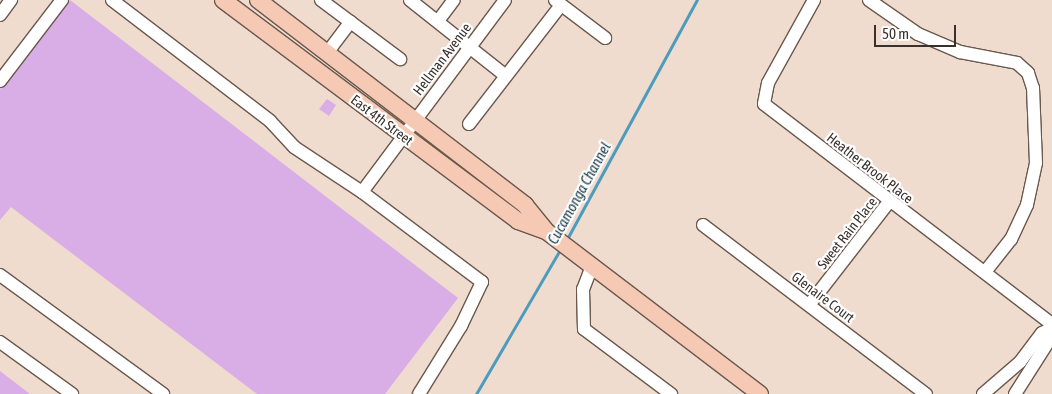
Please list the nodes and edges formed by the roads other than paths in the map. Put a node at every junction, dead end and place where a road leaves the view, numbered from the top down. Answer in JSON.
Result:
{"nodes":[{"id":1,"x":11,"y":0,"type":"edge"},
{"id":2,"x":62,"y":0,"type":"edge"},
{"id":3,"x":112,"y":0,"type":"edge"},
{"id":4,"x":258,"y":0,"type":"edge"},
{"id":5,"x":321,"y":0,"type":"edge"},
{"id":6,"x":410,"y":0,"type":"edge"},
{"id":7,"x":454,"y":0,"type":"edge"},
{"id":8,"x":505,"y":0,"type":"edge"},
{"id":9,"x":814,"y":0,"type":"edge"},
{"id":10,"x":869,"y":0,"type":"edge"},
{"id":11,"x":229,"y":2,"type":"edge"},
{"id":12,"x":558,"y":2,"type":"edge"},
{"id":13,"x":0,"y":15,"type":"edge"},
{"id":14,"x":438,"y":21,"type":"junction"},
{"id":15,"x":350,"y":22,"type":"junction"},
{"id":16,"x":605,"y":38,"type":"dead end"},
{"id":17,"x":472,"y":47,"type":"junction"},
{"id":18,"x":327,"y":53,"type":"junction"},
{"id":19,"x":400,"y":59,"type":"dead end"},
{"id":20,"x":506,"y":76,"type":"junction"},
{"id":21,"x":0,"y":81,"type":"edge"},
{"id":22,"x":415,"y":120,"type":"junction"},
{"id":23,"x":469,"y":124,"type":"dead end"},
{"id":24,"x":403,"y":136,"type":"junction"},
{"id":25,"x":362,"y":192,"type":"junction"},
{"id":26,"x":889,"y":202,"type":"junction"},
{"id":27,"x":702,"y":225,"type":"dead end"},
{"id":28,"x":546,"y":231,"type":"junction"},
{"id":29,"x":592,"y":266,"type":"junction"},
{"id":30,"x":985,"y":272,"type":"junction"},
{"id":31,"x":0,"y":275,"type":"edge"},
{"id":32,"x":809,"y":306,"type":"junction"},
{"id":33,"x":1052,"y":324,"type":"edge"},
{"id":34,"x":1052,"y":328,"type":"edge"},
{"id":35,"x":1052,"y":336,"type":"edge"},
{"id":36,"x":0,"y":342,"type":"edge"},
{"id":37,"x":72,"y":394,"type":"edge"},
{"id":38,"x":163,"y":394,"type":"edge"},
{"id":39,"x":419,"y":394,"type":"edge"},
{"id":40,"x":671,"y":394,"type":"edge"},
{"id":41,"x":760,"y":394,"type":"edge"},
{"id":42,"x":926,"y":394,"type":"edge"},
{"id":43,"x":983,"y":394,"type":"edge"},
{"id":44,"x":1015,"y":394,"type":"edge"}],
"edges":[{"from":1,"to":13,"type":"street"},
{"from":2,"to":21,"type":"street"},
{"from":3,"to":25,"type":"street"},
{"from":4,"to":18,"type":"main road","name":"East 4th Street"},
{"from":5,"to":15,"type":"street"},
{"from":6,"to":14,"type":"street"},
{"from":7,"to":14,"type":"street"},
{"from":8,"to":17,"type":"street","name":"Hellman Avenue"},
{"from":9,"to":26,"type":"street","name":"Heather Brook Place"},
{"from":10,"to":30,"type":"street"},
{"from":11,"to":24,"type":"main road","name":"East 4th Street"},
{"from":12,"to":16,"type":"street"},
{"from":12,"to":20,"type":"street"},
{"from":14,"to":17,"type":"street"},
{"from":15,"to":18,"type":"street"},
{"from":15,"to":19,"type":"street"},
{"from":17,"to":20,"type":"street"},
{"from":17,"to":22,"type":"street","name":"Hellman Avenue"},
{"from":18,"to":22,"type":"main road","name":"East 4th Street"},
{"from":20,"to":23,"type":"street"},
{"from":22,"to":24,"type":"street","name":"Hellman Avenue"},
{"from":22,"to":28,"type":"main road","name":"East 4th Street"},
{"from":24,"to":25,"type":"street","name":"Hellman Avenue"},
{"from":24,"to":28,"type":"main road","name":"East 4th Street"},
{"from":25,"to":39,"type":"street"},
{"from":26,"to":30,"type":"street","name":"Heather Brook Place"},
{"from":26,"to":32,"type":"street","name":"Sweet Rain Place"},
{"from":27,"to":32,"type":"street","name":"Glenaire Court"},
{"from":28,"to":29,"type":"main road","name":"East 4th Street"},
{"from":29,"to":40,"type":"street"},
{"from":29,"to":41,"type":"main road","name":"East 4th Street"},
{"from":30,"to":33,"type":"street","name":"Heather Brook Place"},
{"from":31,"to":38,"type":"street"},
{"from":32,"to":42,"type":"street","name":"Glenaire Court"},
{"from":34,"to":43,"type":"street"},
{"from":35,"to":44,"type":"street"},
{"from":36,"to":37,"type":"street"}]}
